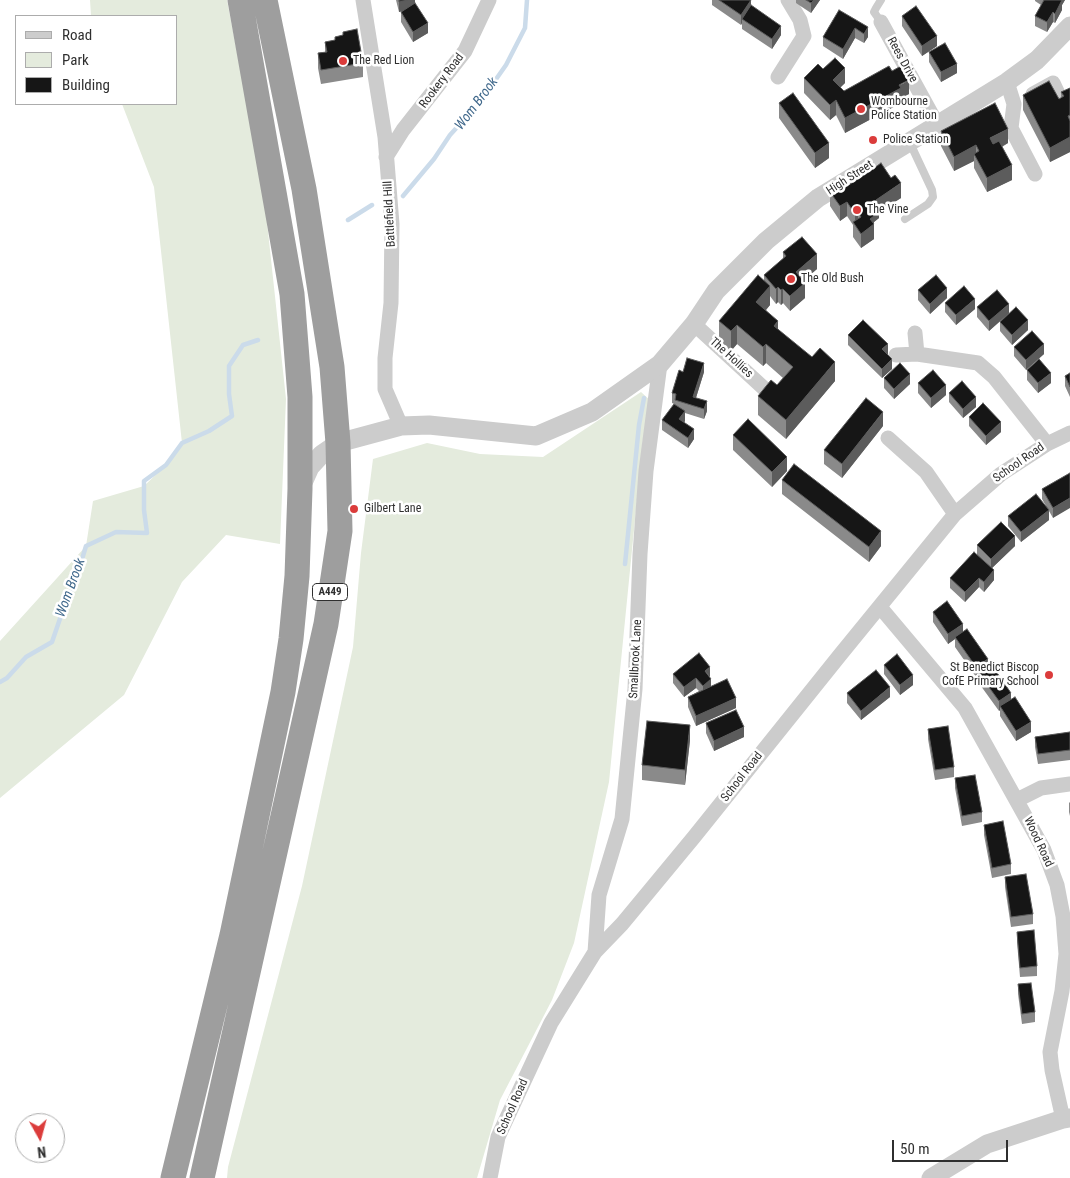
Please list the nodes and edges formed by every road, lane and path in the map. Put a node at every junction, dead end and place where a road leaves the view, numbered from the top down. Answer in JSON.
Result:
{"nodes":[{"id":1,"x":240,"y":0,"type":"edge"},
{"id":2,"x":265,"y":0,"type":"edge"},
{"id":3,"x":363,"y":0,"type":"edge"},
{"id":4,"x":489,"y":0,"type":"edge"},
{"id":5,"x":788,"y":0,"type":"edge"},
{"id":6,"x":882,"y":0,"type":"edge"},
{"id":7,"x":881,"y":22,"type":"joint"},
{"id":8,"x":1070,"y":26,"type":"edge"},
{"id":9,"x":778,"y":77,"type":"dead end"},
{"id":10,"x":1007,"y":82,"type":"junction"},
{"id":11,"x":1061,"y":100,"type":"edge"},
{"id":12,"x":1014,"y":104,"type":"junction"},
{"id":13,"x":938,"y":124,"type":"junction"},
{"id":14,"x":909,"y":141,"type":"junction"},
{"id":15,"x":386,"y":157,"type":"junction"},
{"id":16,"x":1035,"y":174,"type":"dead end"},
{"id":17,"x":905,"y":219,"type":"dead end"},
{"id":18,"x":694,"y":324,"type":"junction"},
{"id":19,"x":915,"y":333,"type":"dead end"},
{"id":20,"x":896,"y":354,"type":"dead end"},
{"id":21,"x":917,"y":354,"type":"junction"},
{"id":22,"x":660,"y":364,"type":"junction"},
{"id":23,"x":769,"y":392,"type":"edge"},
{"id":24,"x":401,"y":426,"type":"junction"},
{"id":25,"x":1070,"y":433,"type":"edge"},
{"id":26,"x":888,"y":438,"type":"dead end"},
{"id":27,"x":338,"y":443,"type":"junction"},
{"id":28,"x":1047,"y":444,"type":"junction"},
{"id":29,"x":300,"y":489,"type":"junction"},
{"id":30,"x":955,"y":514,"type":"junction"},
{"id":31,"x":880,"y":607,"type":"junction"},
{"id":32,"x":1070,"y":784,"type":"edge"},
{"id":33,"x":1017,"y":800,"type":"junction"},
{"id":34,"x":595,"y":952,"type":"junction"},
{"id":35,"x":1068,"y":954,"type":"edge"},
{"id":36,"x":1067,"y":1119,"type":"edge"},
{"id":37,"x":173,"y":1178,"type":"edge"},
{"id":38,"x":202,"y":1178,"type":"edge"},
{"id":39,"x":490,"y":1178,"type":"edge"},
{"id":40,"x":930,"y":1178,"type":"edge"}],
"edges":[{"from":1,"to":29,"type":"highway","number":"A449"},
{"from":2,"to":27,"type":"highway","number":"A449"},
{"from":3,"to":15,"type":"street","name":"Battlefield Hill"},
{"from":4,"to":15,"type":"street","name":"Rookery Road"},
{"from":5,"to":9,"type":"street"},
{"from":6,"to":7,"type":"lane"},
{"from":7,"to":13,"type":"street","name":"Rees Drive"},
{"from":8,"to":10,"type":"street","name":"High Street"},
{"from":10,"to":12,"type":"street"},
{"from":10,"to":13,"type":"street","name":"High Street"},
{"from":11,"to":12,"type":"street"},
{"from":12,"to":16,"type":"street"},
{"from":13,"to":14,"type":"street","name":"High Street"},
{"from":14,"to":17,"type":"lane"},
{"from":14,"to":18,"type":"street","name":"High Street"},
{"from":15,"to":24,"type":"street","name":"Battlefield Hill"},
{"from":18,"to":22,"type":"street","name":"High Street"},
{"from":18,"to":23,"type":"street","name":"The Hollies"},
{"from":19,"to":21,"type":"street"},
{"from":20,"to":21,"type":"street"},
{"from":21,"to":28,"type":"street"},
{"from":22,"to":24,"type":"street"},
{"from":22,"to":34,"type":"street","name":"Smallbrook Lane"},
{"from":24,"to":27,"type":"street"},
{"from":25,"to":28,"type":"street","name":"School Road"},
{"from":26,"to":30,"type":"street"},
{"from":27,"to":29,"type":"street"},
{"from":27,"to":38,"type":"highway","number":"A449"},
{"from":28,"to":30,"type":"street","name":"School Road"},
{"from":29,"to":37,"type":"highway","number":"A449"},
{"from":30,"to":31,"type":"street","name":"School Road"},
{"from":31,"to":33,"type":"street","name":"Wood Road"},
{"from":31,"to":34,"type":"street","name":"School Road"},
{"from":32,"to":33,"type":"street"},
{"from":33,"to":35,"type":"street","name":"Wood Road"},
{"from":34,"to":39,"type":"street","name":"School Road"},
{"from":35,"to":36,"type":"street","name":"Wood Road"},
{"from":36,"to":40,"type":"street"}]}
